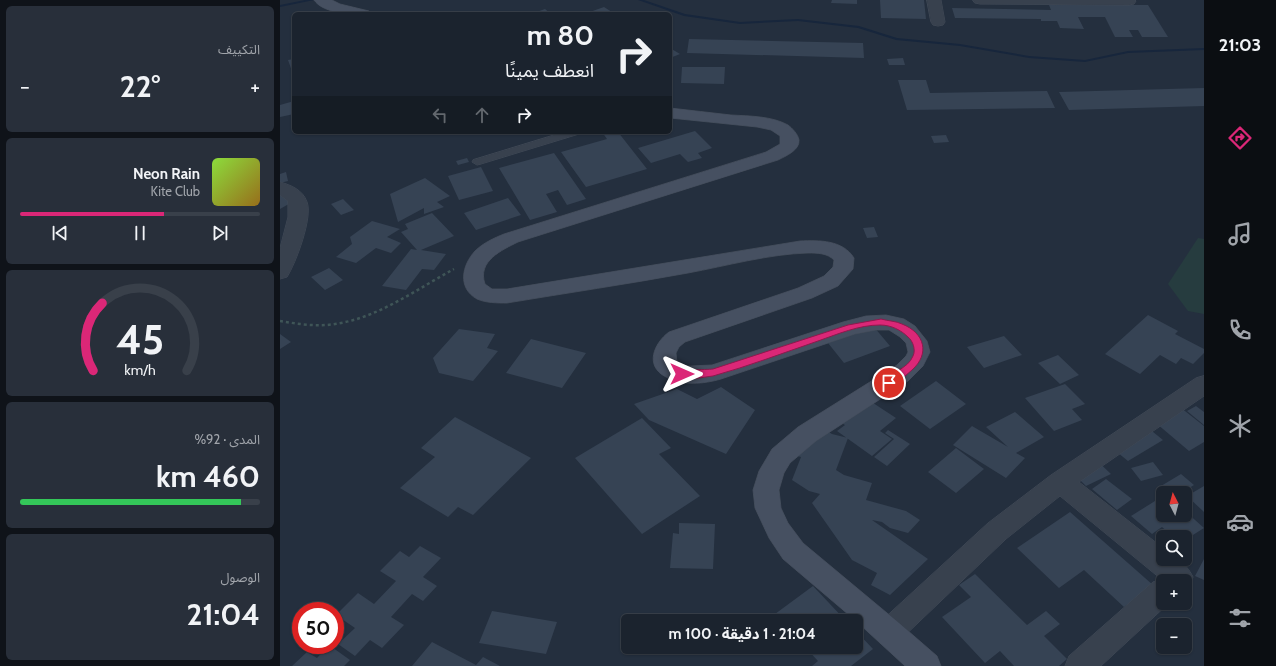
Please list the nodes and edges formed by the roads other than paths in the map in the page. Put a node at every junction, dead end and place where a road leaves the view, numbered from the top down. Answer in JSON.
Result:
{"nodes":[{"id":1,"x":321,"y":0,"type":"edge"},
{"id":2,"x":934,"y":0,"type":"edge"},
{"id":3,"x":980,"y":0,"type":"edge"},
{"id":4,"x":1129,"y":1,"type":"dead end"},
{"id":5,"x":356,"y":12,"type":"edge"},
{"id":6,"x":938,"y":22,"type":"dead end"},
{"id":7,"x":672,"y":113,"type":"edge"},
{"id":8,"x":569,"y":134,"type":"edge"},
{"id":9,"x":477,"y":162,"type":"dead end"},
{"id":10,"x":280,"y":188,"type":"edge"},
{"id":11,"x":280,"y":272,"type":"edge"},
{"id":12,"x":1204,"y":384,"type":"edge"},
{"id":13,"x":1060,"y":482,"type":"junction"},
{"id":14,"x":1175,"y":574,"type":"edge"},
{"id":15,"x":1156,"y":597,"type":"edge"},
{"id":16,"x":889,"y":632,"type":"junction"},
{"id":17,"x":926,"y":666,"type":"edge"},
{"id":18,"x":1080,"y":666,"type":"edge"}],
"edges":[{"from":1,"to":5,"type":"main road"},
{"from":2,"to":6,"type":"street"},
{"from":3,"to":4,"type":"street"},
{"from":7,"to":16,"type":"main road"},
{"from":8,"to":9,"type":"lane"},
{"from":10,"to":11,"type":"street"},
{"from":12,"to":13,"type":"street"},
{"from":13,"to":14,"type":"street"},
{"from":13,"to":16,"type":"street"},
{"from":15,"to":18,"type":"street"},
{"from":16,"to":17,"type":"main road"}]}
